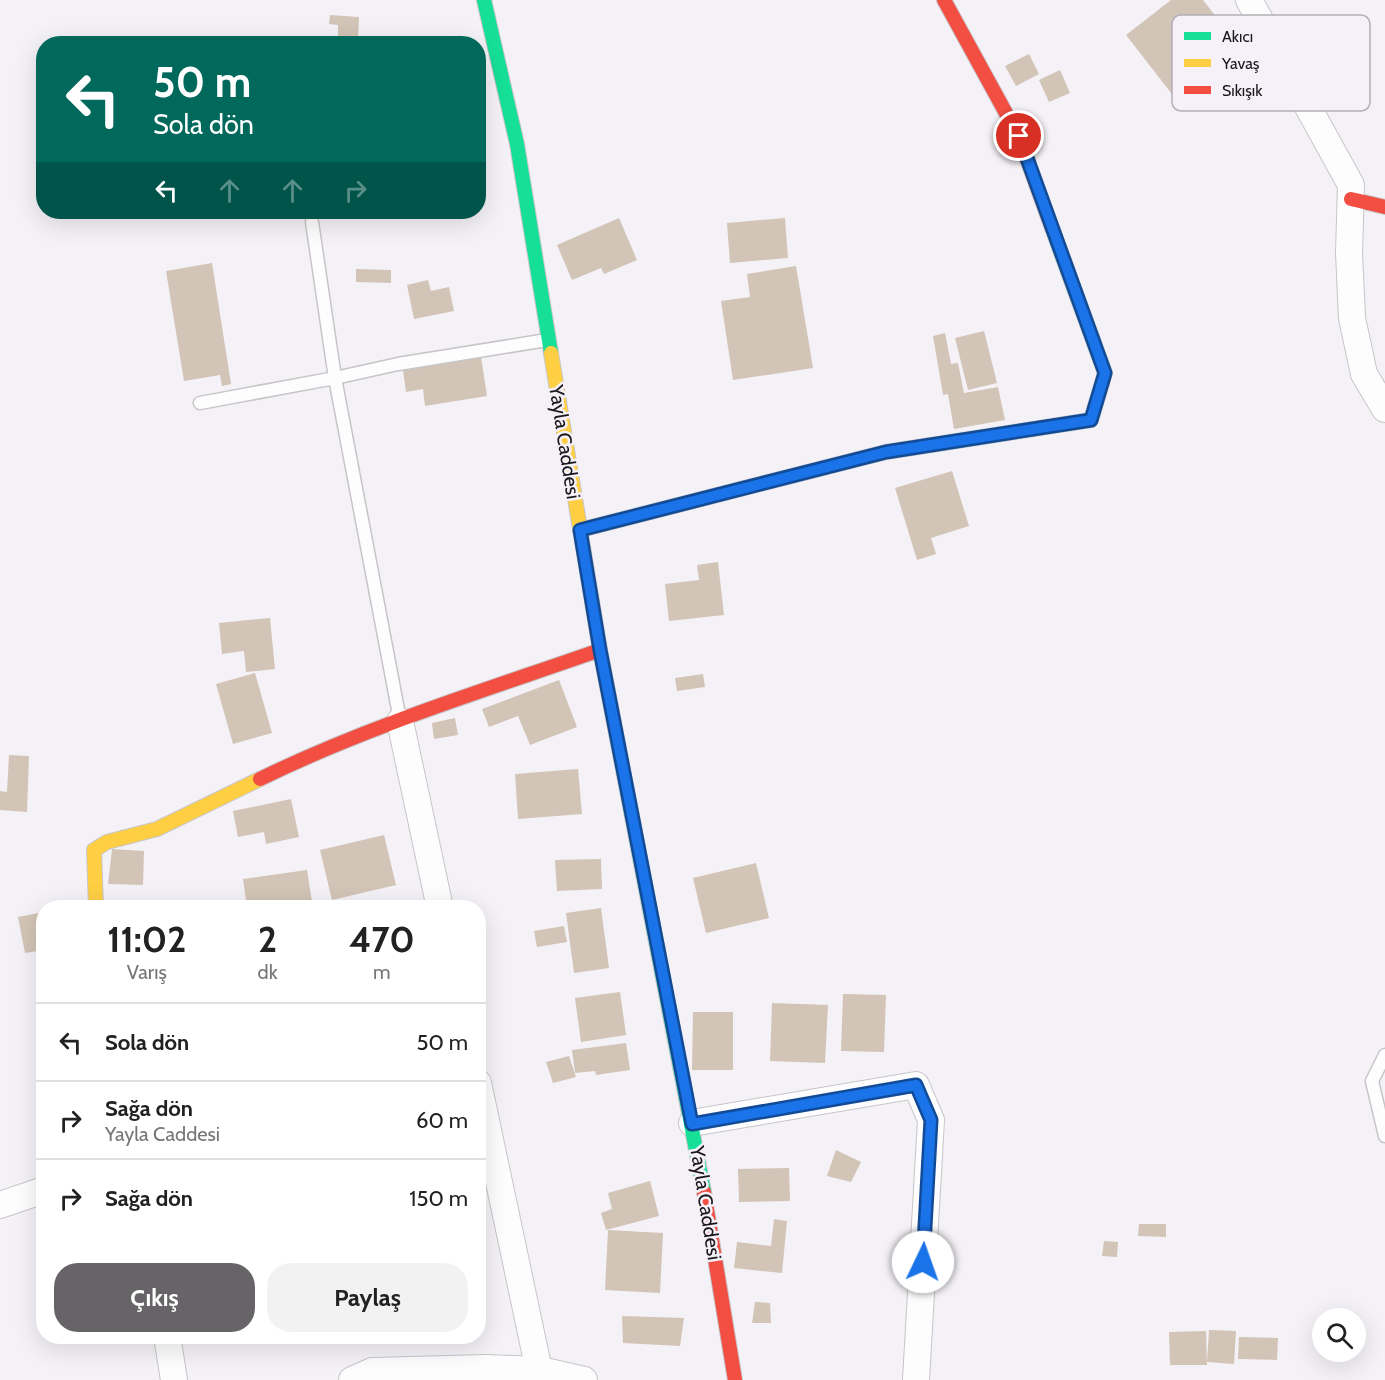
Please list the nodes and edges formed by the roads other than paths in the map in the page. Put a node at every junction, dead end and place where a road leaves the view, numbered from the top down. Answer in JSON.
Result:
{"nodes":[{"id":1,"x":484,"y":0,"type":"edge"},
{"id":2,"x":945,"y":0,"type":"edge"},
{"id":3,"x":1249,"y":0,"type":"edge"},
{"id":4,"x":1257,"y":15,"type":"edge"},
{"id":5,"x":1310,"y":111,"type":"edge"},
{"id":6,"x":1351,"y":199,"type":"junction"},
{"id":7,"x":1385,"y":207,"type":"edge"},
{"id":8,"x":312,"y":222,"type":"dead end"},
{"id":9,"x":549,"y":339,"type":"junction"},
{"id":10,"x":335,"y":378,"type":"junction"},
{"id":11,"x":200,"y":403,"type":"dead end"},
{"id":12,"x":1385,"y":410,"type":"edge"},
{"id":13,"x":580,"y":530,"type":"junction"},
{"id":14,"x":600,"y":650,"type":"junction"},
{"id":15,"x":400,"y":721,"type":"junction"},
{"id":16,"x":95,"y":900,"type":"edge"},
{"id":17,"x":438,"y":900,"type":"edge"},
{"id":18,"x":1385,"y":1055,"type":"edge"},
{"id":19,"x":486,"y":1121,"type":"edge"},
{"id":20,"x":692,"y":1124,"type":"junction"},
{"id":21,"x":1385,"y":1136,"type":"edge"},
{"id":22,"x":36,"y":1193,"type":"edge"},
{"id":23,"x":0,"y":1205,"type":"edge"},
{"id":24,"x":168,"y":1344,"type":"edge"},
{"id":25,"x":540,"y":1375,"type":"edge"},
{"id":26,"x":174,"y":1380,"type":"edge"},
{"id":27,"x":352,"y":1380,"type":"edge"},
{"id":28,"x":584,"y":1380,"type":"edge"},
{"id":29,"x":735,"y":1380,"type":"edge"},
{"id":30,"x":916,"y":1380,"type":"edge"}],
"edges":[{"from":1,"to":9,"type":"street","name":"Yayla Caddesi"},
{"from":2,"to":13,"type":"street"},
{"from":3,"to":4,"type":"street"},
{"from":5,"to":6,"type":"street"},
{"from":6,"to":7,"type":"street"},
{"from":6,"to":12,"type":"street"},
{"from":8,"to":10,"type":"lane"},
{"from":9,"to":10,"type":"lane"},
{"from":9,"to":13,"type":"street","name":"Yayla Caddesi"},
{"from":10,"to":11,"type":"lane"},
{"from":10,"to":15,"type":"lane"},
{"from":13,"to":14,"type":"street","name":"Yayla Caddesi"},
{"from":14,"to":15,"type":"street"},
{"from":14,"to":20,"type":"street","name":"Yayla Caddesi"},
{"from":15,"to":16,"type":"street"},
{"from":15,"to":17,"type":"street"},
{"from":18,"to":21,"type":"lane"},
{"from":19,"to":25,"type":"street"},
{"from":20,"to":29,"type":"street","name":"Yayla Caddesi"},
{"from":20,"to":30,"type":"street"},
{"from":22,"to":23,"type":"street"},
{"from":24,"to":26,"type":"street"},
{"from":25,"to":27,"type":"street"},
{"from":25,"to":28,"type":"street"}]}
